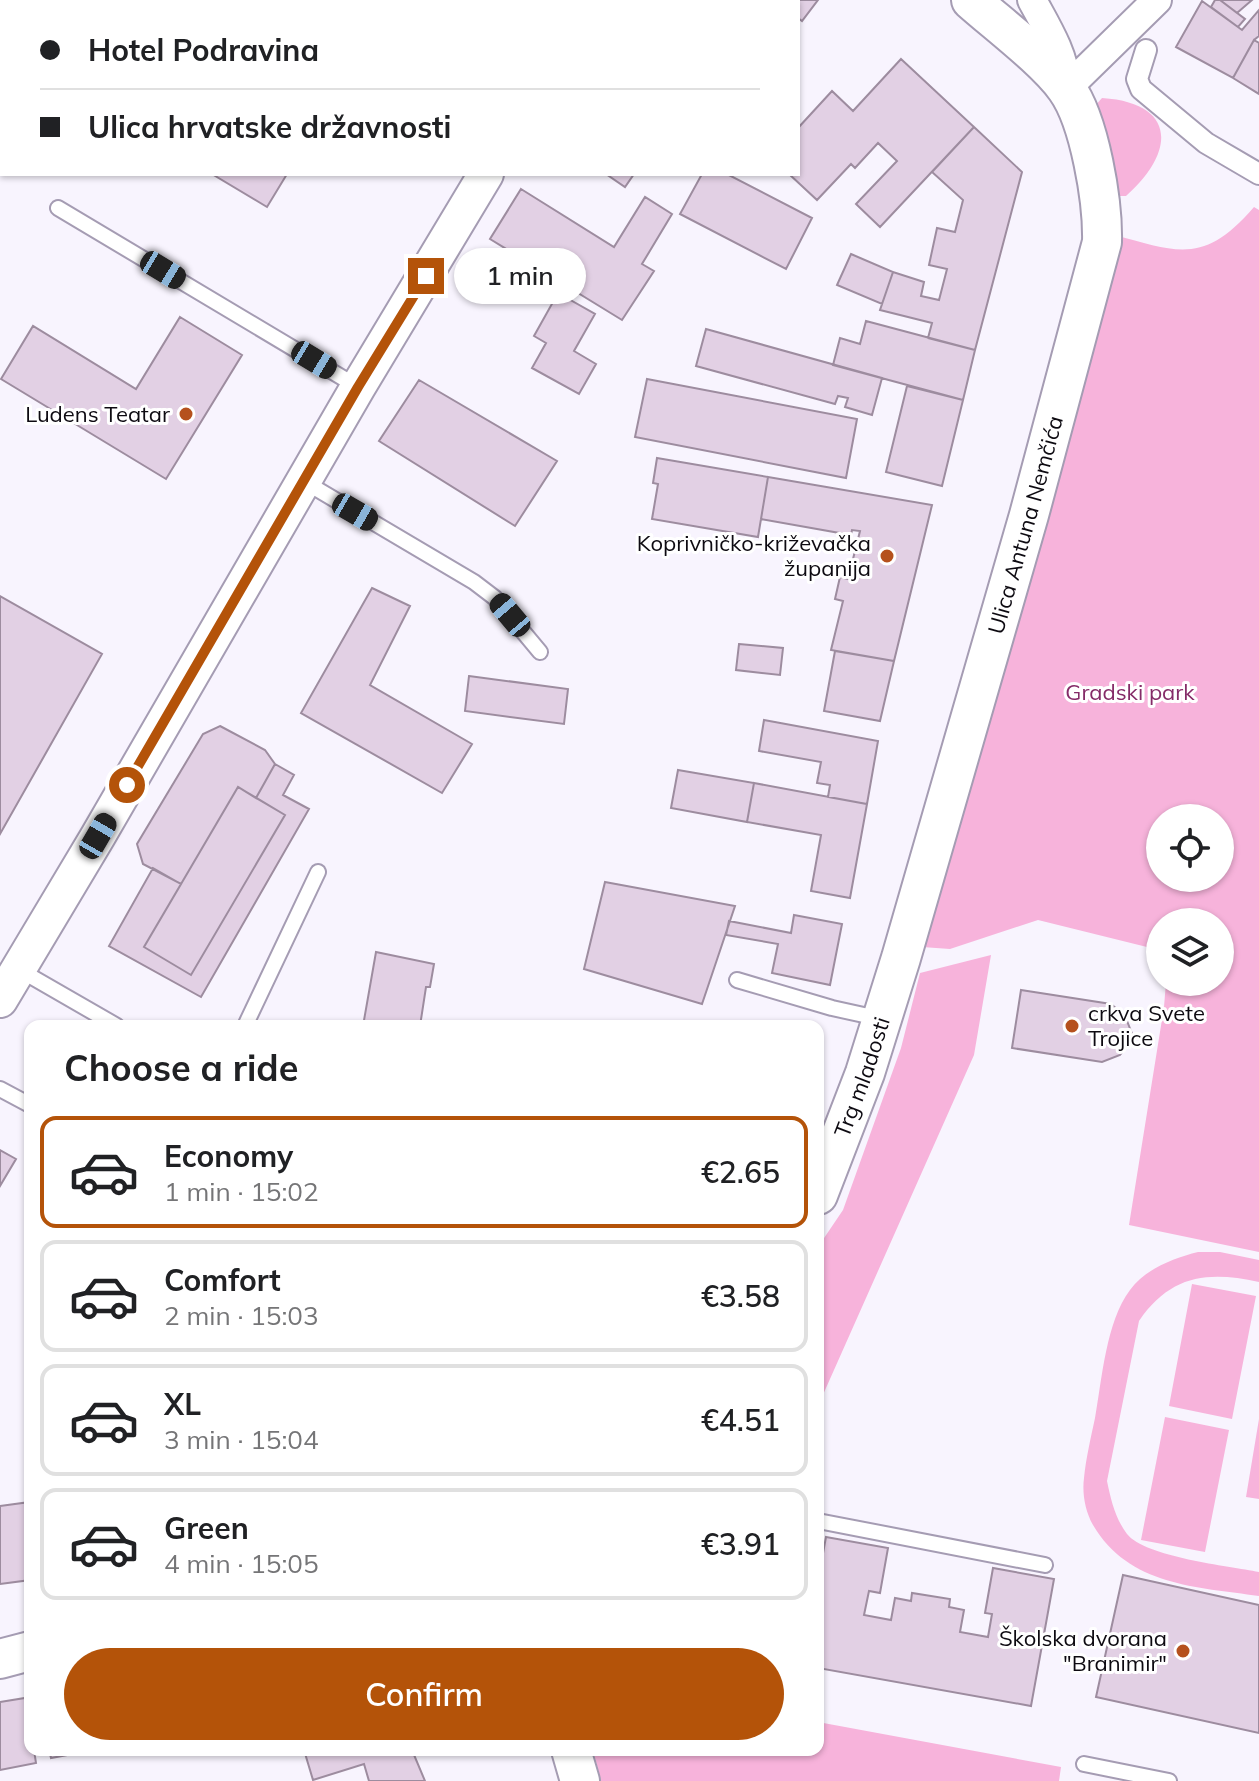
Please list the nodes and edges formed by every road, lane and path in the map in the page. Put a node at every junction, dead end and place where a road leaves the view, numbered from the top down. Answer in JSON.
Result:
{"nodes":[{"id":1,"x":971,"y":0,"type":"edge"},
{"id":2,"x":1032,"y":0,"type":"edge"},
{"id":3,"x":1157,"y":0,"type":"edge"},
{"id":4,"x":1146,"y":50,"type":"dead end"},
{"id":5,"x":1067,"y":88,"type":"junction"},
{"id":6,"x":1259,"y":174,"type":"edge"},
{"id":7,"x":485,"y":176,"type":"edge"},
{"id":8,"x":58,"y":208,"type":"dead end"},
{"id":9,"x":358,"y":387,"type":"junction"},
{"id":10,"x":305,"y":482,"type":"junction"},
{"id":11,"x":540,"y":652,"type":"dead end"},
{"id":12,"x":318,"y":872,"type":"dead end"},
{"id":13,"x":901,"y":958,"type":"joint"},
{"id":14,"x":9,"y":964,"type":"edge"},
{"id":15,"x":737,"y":980,"type":"dead end"},
{"id":16,"x":0,"y":1000,"type":"edge"},
{"id":17,"x":107,"y":1020,"type":"edge"},
{"id":18,"x":248,"y":1020,"type":"edge"},
{"id":19,"x":882,"y":1020,"type":"junction"},
{"id":20,"x":0,"y":1089,"type":"edge"},
{"id":21,"x":24,"y":1102,"type":"edge"},
{"id":22,"x":824,"y":1179,"type":"edge"},
{"id":23,"x":824,"y":1522,"type":"edge"},
{"id":24,"x":1045,"y":1565,"type":"dead end"},
{"id":25,"x":24,"y":1653,"type":"edge"},
{"id":26,"x":0,"y":1659,"type":"edge"},
{"id":27,"x":573,"y":1756,"type":"edge"},
{"id":28,"x":1084,"y":1764,"type":"dead end"},
{"id":29,"x":580,"y":1781,"type":"edge"},
{"id":30,"x":1169,"y":1781,"type":"edge"}],
"edges":[{"from":1,"to":5,"type":"main road"},
{"from":2,"to":5,"type":"street"},
{"from":3,"to":5,"type":"street"},
{"from":4,"to":6,"type":"street"},
{"from":5,"to":13,"type":"main road","name":"Ulica Antuna Nemčića"},
{"from":7,"to":9,"type":"street"},
{"from":8,"to":9,"type":"lane"},
{"from":9,"to":10,"type":"street"},
{"from":10,"to":11,"type":"lane"},
{"from":10,"to":14,"type":"street"},
{"from":12,"to":18,"type":"lane"},
{"from":13,"to":19,"type":"main road","name":"Trg mladosti"},
{"from":14,"to":16,"type":"street"},
{"from":14,"to":17,"type":"lane"},
{"from":15,"to":19,"type":"lane"},
{"from":19,"to":22,"type":"main road","name":"Trg mladosti"},
{"from":20,"to":21,"type":"lane"},
{"from":23,"to":24,"type":"lane"},
{"from":25,"to":26,"type":"main road"},
{"from":27,"to":29,"type":"main road"},
{"from":28,"to":30,"type":"lane"}]}
